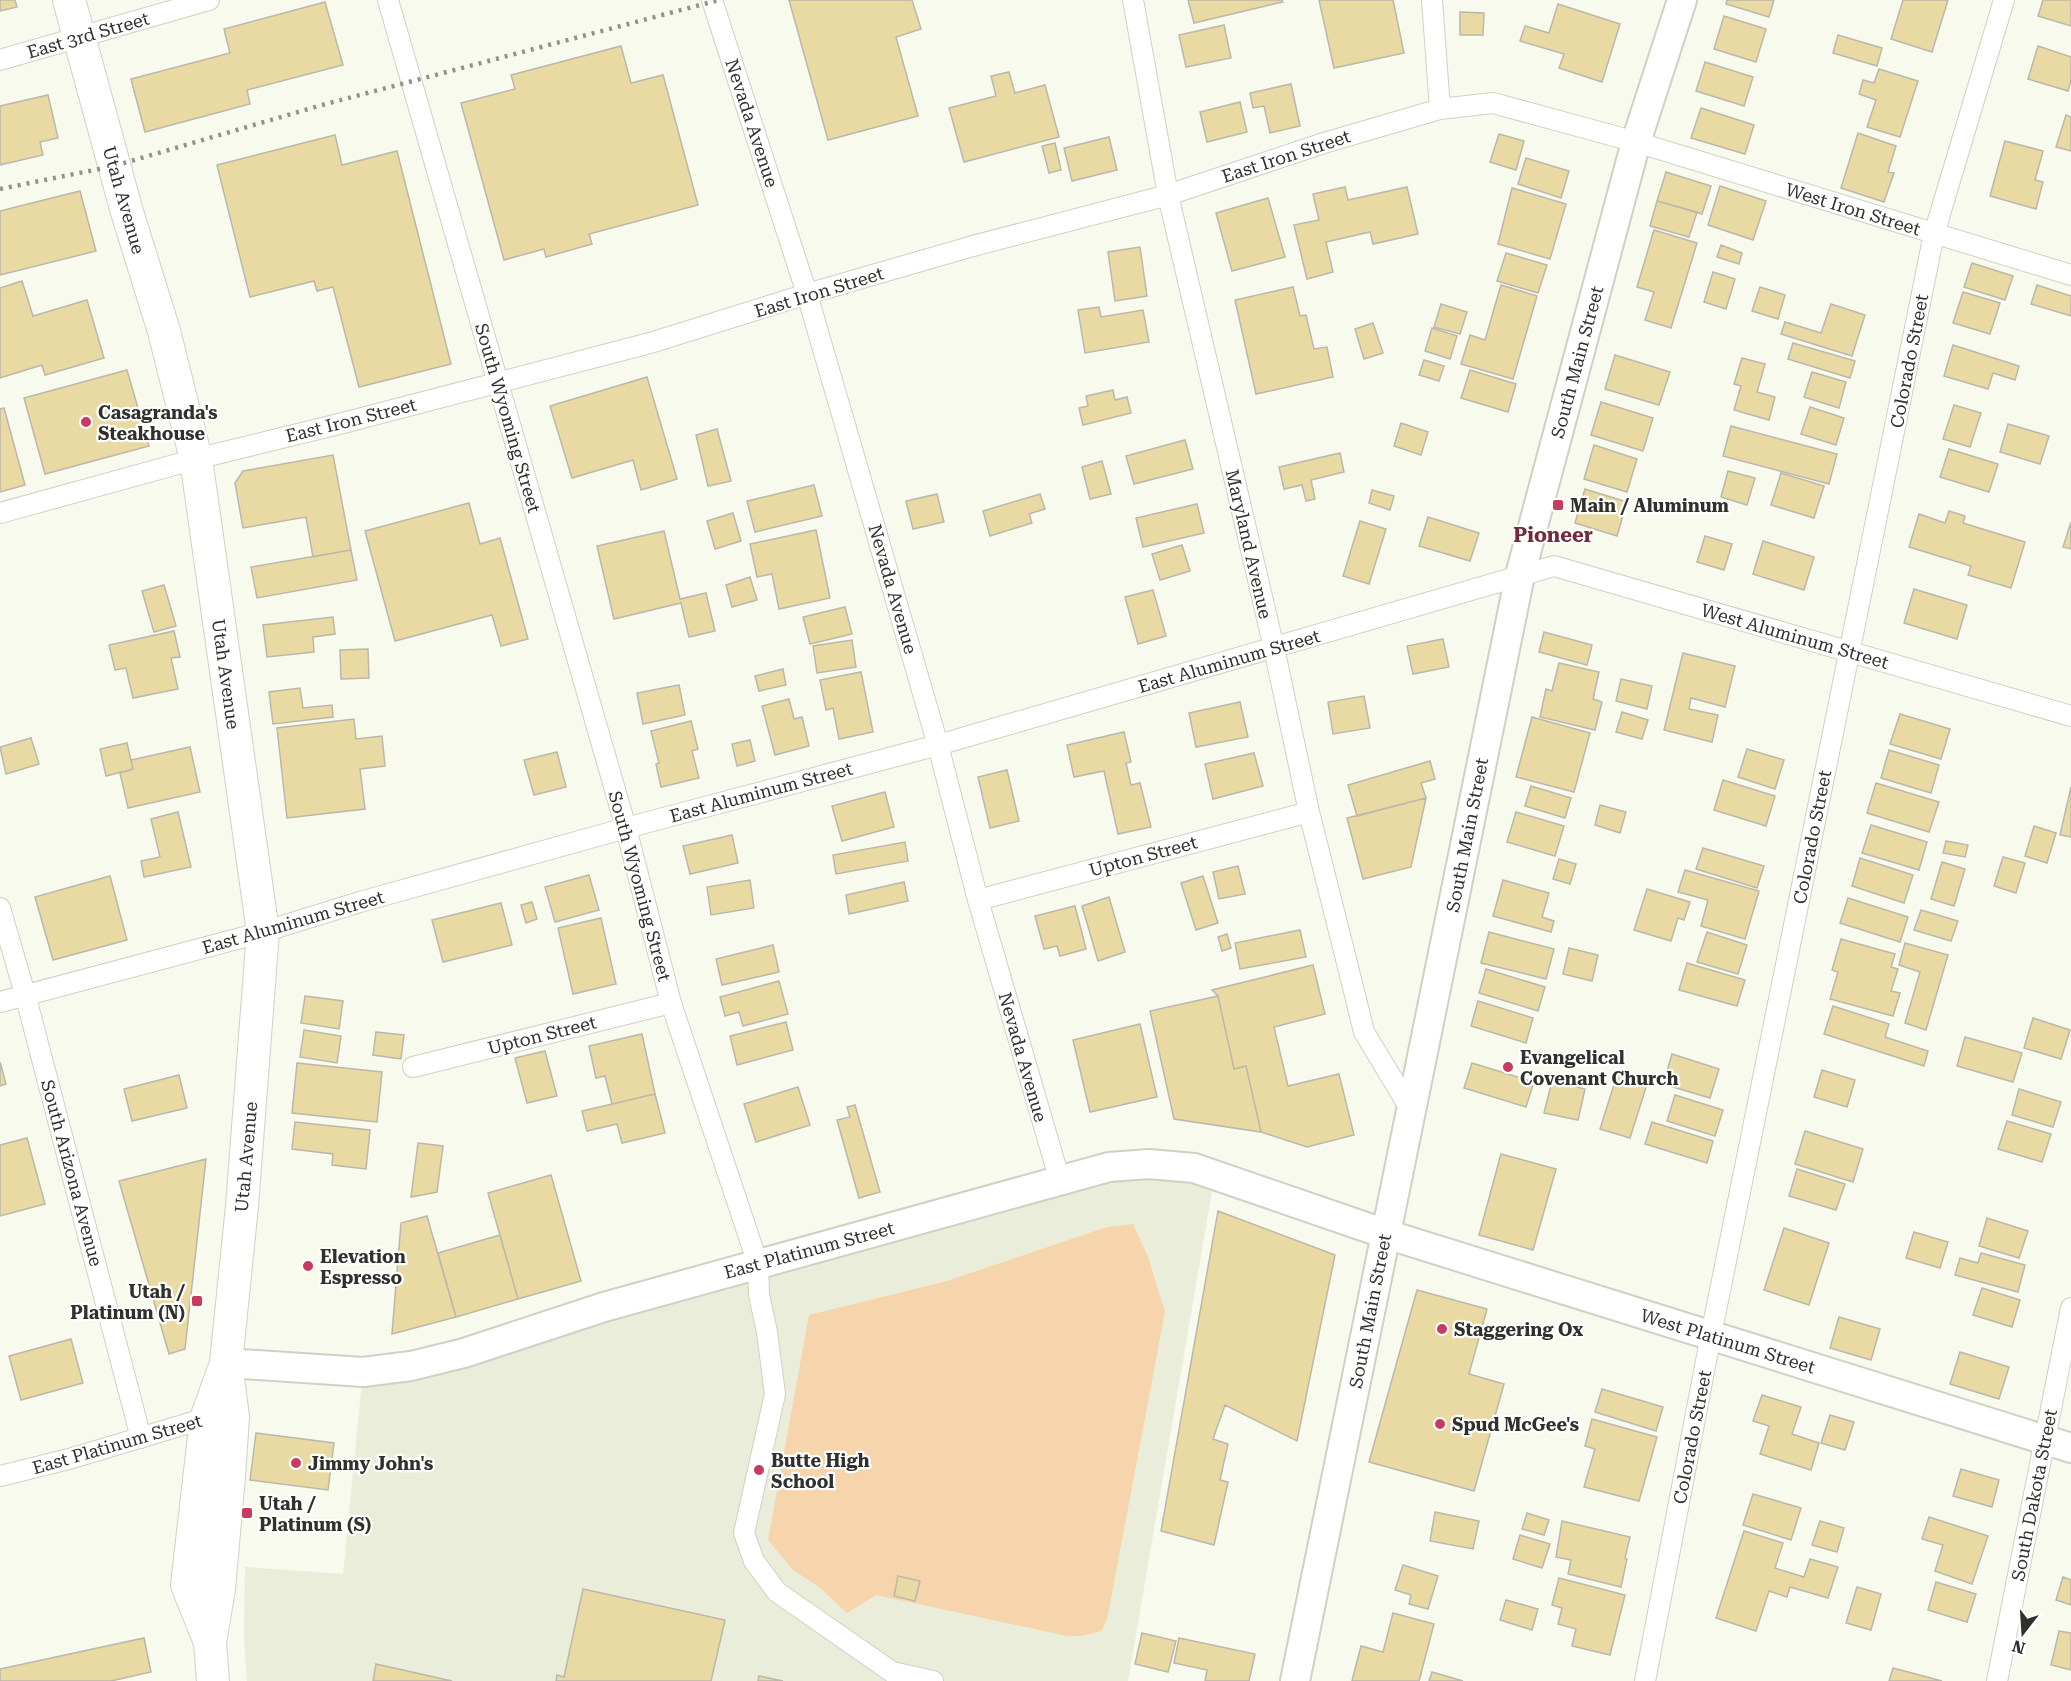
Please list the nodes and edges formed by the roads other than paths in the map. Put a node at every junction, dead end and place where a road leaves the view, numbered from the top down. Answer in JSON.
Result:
{"nodes":[{"id":1,"x":69,"y":0,"type":"edge"},
{"id":2,"x":209,"y":0,"type":"edge"},
{"id":3,"x":388,"y":0,"type":"edge"},
{"id":4,"x":712,"y":0,"type":"edge"},
{"id":5,"x":1133,"y":0,"type":"edge"},
{"id":6,"x":1432,"y":0,"type":"edge"},
{"id":7,"x":1682,"y":0,"type":"edge"},
{"id":8,"x":2004,"y":0,"type":"edge"},
{"id":9,"x":80,"y":39,"type":"junction"},
{"id":10,"x":0,"y":60,"type":"edge"},
{"id":11,"x":1440,"y":109,"type":"junction"},
{"id":12,"x":1636,"y":142,"type":"junction"},
{"id":13,"x":1168,"y":195,"type":"junction"},
{"id":14,"x":1934,"y":234,"type":"junction"},
{"id":15,"x":2071,"y":275,"type":"edge"},
{"id":16,"x":807,"y":294,"type":"junction"},
{"id":17,"x":498,"y":382,"type":"junction"},
{"id":18,"x":196,"y":459,"type":"junction"},
{"id":19,"x":0,"y":513,"type":"edge"},
{"id":20,"x":1520,"y":575,"type":"junction"},
{"id":21,"x":1274,"y":648,"type":"junction"},
{"id":22,"x":1850,"y":652,"type":"junction"},
{"id":23,"x":2071,"y":716,"type":"edge"},
{"id":24,"x":938,"y":745,"type":"junction"},
{"id":25,"x":1309,"y":812,"type":"junction"},
{"id":26,"x":626,"y":828,"type":"junction"},
{"id":27,"x":978,"y":900,"type":"junction"},
{"id":28,"x":0,"y":909,"type":"edge"},
{"id":29,"x":263,"y":932,"type":"junction"},
{"id":30,"x":25,"y":994,"type":"junction"},
{"id":31,"x":0,"y":1002,"type":"edge"},
{"id":32,"x":671,"y":1003,"type":"junction"},
{"id":33,"x":413,"y":1067,"type":"dead end"},
{"id":34,"x":1411,"y":1110,"type":"junction"},
{"id":35,"x":1060,"y":1181,"type":"junction"},
{"id":36,"x":1386,"y":1234,"type":"junction"},
{"id":37,"x":758,"y":1264,"type":"junction"},
{"id":38,"x":2071,"y":1308,"type":"edge"},
{"id":39,"x":1711,"y":1335,"type":"junction"},
{"id":40,"x":226,"y":1363,"type":"junction"},
{"id":41,"x":219,"y":1413,"type":"junction"},
{"id":42,"x":141,"y":1438,"type":"junction"},
{"id":43,"x":2058,"y":1444,"type":"edge"},
{"id":44,"x":0,"y":1476,"type":"edge"},
{"id":45,"x":210,"y":1642,"type":"junction"},
{"id":46,"x":213,"y":1681,"type":"edge"},
{"id":47,"x":933,"y":1681,"type":"edge"},
{"id":48,"x":1295,"y":1681,"type":"edge"},
{"id":49,"x":1646,"y":1681,"type":"edge"},
{"id":50,"x":1997,"y":1681,"type":"edge"}],
"edges":[{"from":1,"to":9,"type":"main road","name":"Utah Avenue"},
{"from":2,"to":9,"type":"street","name":"East 3rd Street"},
{"from":3,"to":17,"type":"street","name":"South Wyoming Street"},
{"from":4,"to":16,"type":"street","name":"Nevada Avenue"},
{"from":5,"to":13,"type":"street","name":"Maryland Avenue"},
{"from":6,"to":11,"type":"street"},
{"from":7,"to":12,"type":"street","name":"South Main Street"},
{"from":8,"to":14,"type":"street","name":"Colorado Street"},
{"from":9,"to":10,"type":"street","name":"East 3rd Street"},
{"from":9,"to":18,"type":"main road","name":"Utah Avenue"},
{"from":11,"to":12,"type":"street","name":"East Iron Street"},
{"from":11,"to":13,"type":"street","name":"East Iron Street"},
{"from":12,"to":14,"type":"street","name":"West Iron Street"},
{"from":12,"to":20,"type":"street","name":"South Main Street"},
{"from":13,"to":16,"type":"street","name":"East Iron Street"},
{"from":13,"to":21,"type":"street","name":"Maryland Avenue"},
{"from":14,"to":15,"type":"street","name":"West Iron Street"},
{"from":14,"to":22,"type":"street","name":"Colorado Street"},
{"from":16,"to":17,"type":"street","name":"East Iron Street"},
{"from":16,"to":24,"type":"street","name":"Nevada Avenue"},
{"from":17,"to":18,"type":"street","name":"East Iron Street"},
{"from":17,"to":26,"type":"street","name":"South Wyoming Street"},
{"from":18,"to":19,"type":"street","name":"East Iron Street"},
{"from":18,"to":29,"type":"main road","name":"Utah Avenue"},
{"from":20,"to":21,"type":"street","name":"East Aluminum Street"},
{"from":20,"to":22,"type":"street","name":"West Aluminum Street"},
{"from":20,"to":34,"type":"street","name":"South Main Street"},
{"from":21,"to":24,"type":"street","name":"East Aluminum Street"},
{"from":21,"to":25,"type":"street","name":"Maryland Avenue"},
{"from":22,"to":23,"type":"street","name":"West Aluminum Street"},
{"from":22,"to":39,"type":"street","name":"Colorado Street"},
{"from":24,"to":26,"type":"street","name":"East Aluminum Street"},
{"from":24,"to":27,"type":"street","name":"Nevada Avenue"},
{"from":25,"to":27,"type":"street","name":"Upton Street"},
{"from":25,"to":34,"type":"street","name":"Maryland Avenue"},
{"from":26,"to":29,"type":"street","name":"East Aluminum Street"},
{"from":26,"to":32,"type":"street","name":"South Wyoming Street"},
{"from":27,"to":35,"type":"street","name":"Nevada Avenue"},
{"from":28,"to":30,"type":"street","name":"South Arizona Avenue"},
{"from":29,"to":30,"type":"street","name":"East Aluminum Street"},
{"from":29,"to":40,"type":"main road","name":"Utah Avenue"},
{"from":30,"to":31,"type":"street","name":"East Aluminum Street"},
{"from":30,"to":42,"type":"street","name":"South Arizona Avenue"},
{"from":32,"to":33,"type":"street","name":"Upton Street"},
{"from":32,"to":37,"type":"street","name":"South Wyoming Street"},
{"from":34,"to":36,"type":"street","name":"South Main Street"},
{"from":35,"to":36,"type":"street","name":"East Platinum Street"},
{"from":35,"to":37,"type":"street","name":"East Platinum Street"},
{"from":36,"to":39,"type":"street","name":"West Platinum Street"},
{"from":36,"to":48,"type":"street","name":"South Main Street"},
{"from":37,"to":40,"type":"street","name":"East Platinum Street"},
{"from":37,"to":47,"type":"street","name":"South Wyoming Street"},
{"from":38,"to":43,"type":"street","name":"South Dakota Street"},
{"from":39,"to":43,"type":"street","name":"West Platinum Street"},
{"from":39,"to":49,"type":"street","name":"Colorado Street"},
{"from":40,"to":41,"type":"main road","name":"Utah Avenue"},
{"from":41,"to":42,"type":"street","name":"East Platinum Street"},
{"from":41,"to":45,"type":"main road","name":"Utah Avenue"},
{"from":41,"to":45,"type":"main road","name":"Utah Avenue"},
{"from":42,"to":44,"type":"street","name":"East Platinum Street"},
{"from":43,"to":50,"type":"street","name":"South Dakota Street"},
{"from":45,"to":46,"type":"main road"}]}
